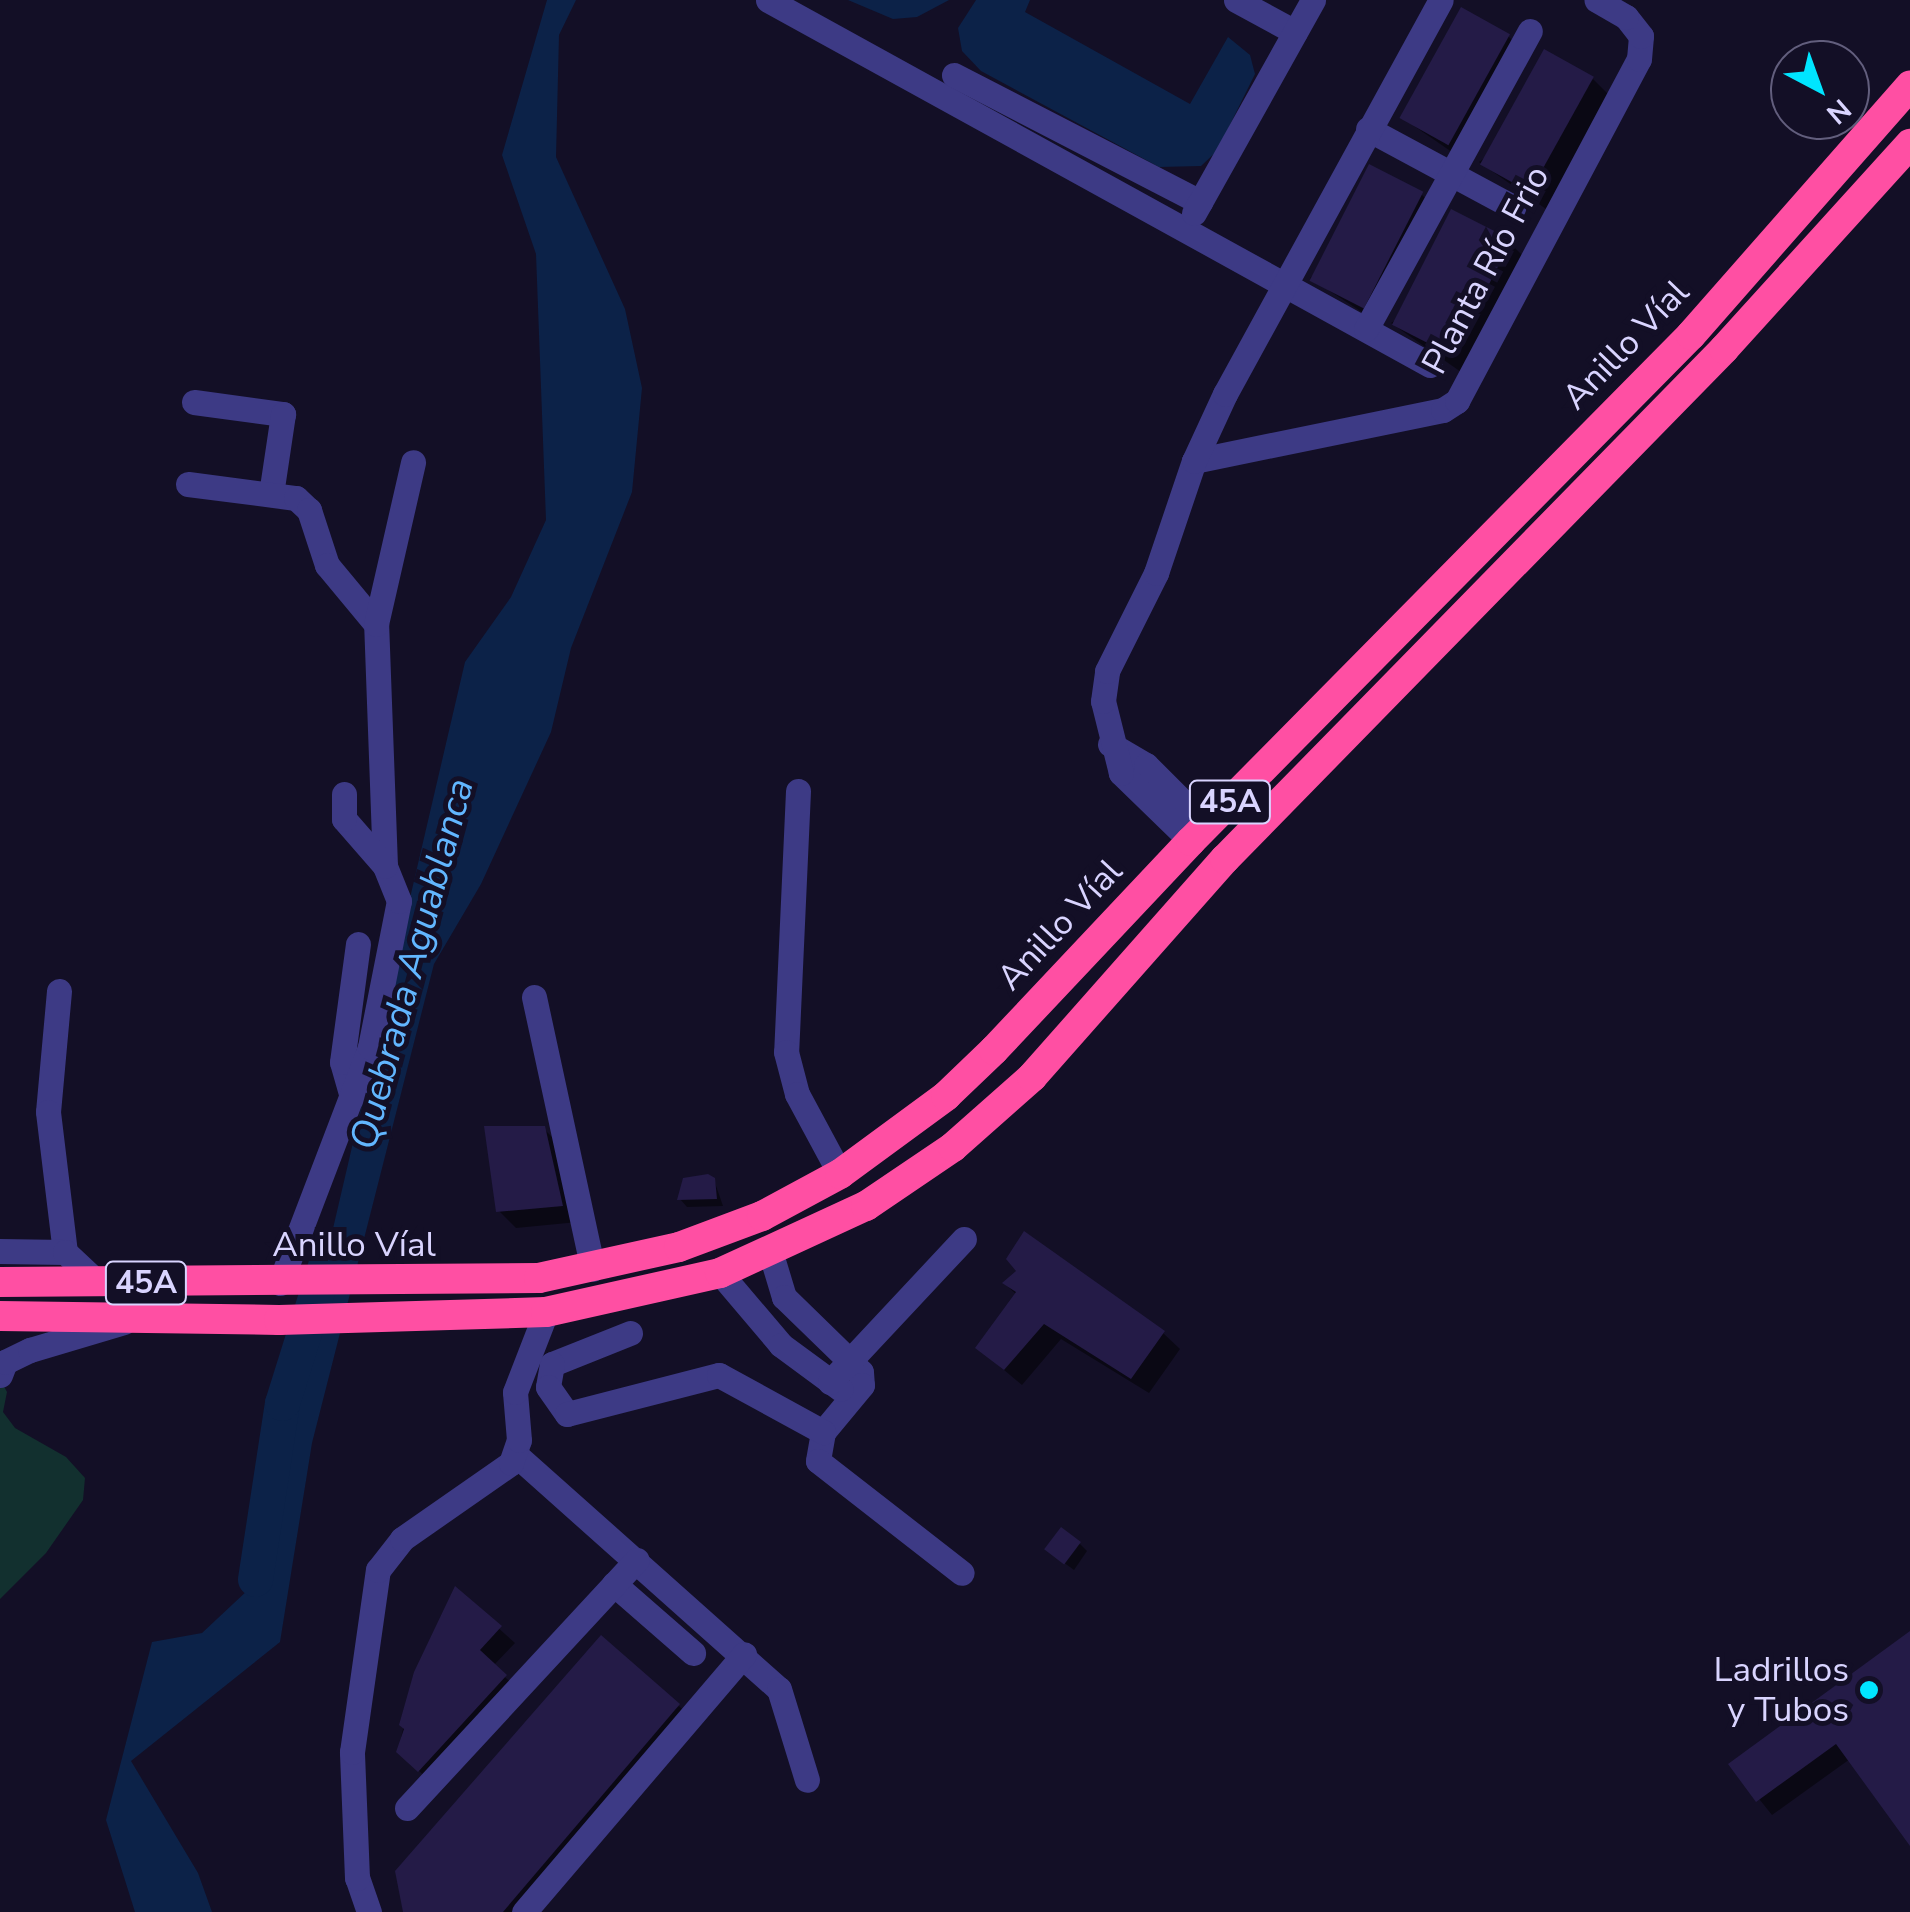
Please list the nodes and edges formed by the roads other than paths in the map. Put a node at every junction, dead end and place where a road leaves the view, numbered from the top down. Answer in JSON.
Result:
{"nodes":[{"id":1,"x":768,"y":0,"type":"edge"},
{"id":2,"x":1236,"y":0,"type":"edge"},
{"id":3,"x":1313,"y":0,"type":"edge"},
{"id":4,"x":1440,"y":0,"type":"edge"},
{"id":5,"x":1596,"y":0,"type":"edge"},
{"id":6,"x":1530,"y":31,"type":"dead end"},
{"id":7,"x":1295,"y":32,"type":"junction"},
{"id":8,"x":954,"y":76,"type":"dead end"},
{"id":9,"x":1910,"y":86,"type":"edge"},
{"id":10,"x":1368,"y":129,"type":"junction"},
{"id":11,"x":1910,"y":144,"type":"edge"},
{"id":12,"x":1453,"y":174,"type":"junction"},
{"id":13,"x":1200,"y":202,"type":"junction"},
{"id":14,"x":1513,"y":206,"type":"dead end"},
{"id":15,"x":1186,"y":226,"type":"junction"},
{"id":16,"x":1282,"y":283,"type":"junction"},
{"id":17,"x":1366,"y":329,"type":"junction"},
{"id":18,"x":1430,"y":366,"type":"dead end"},
{"id":19,"x":194,"y":402,"type":"dead end"},
{"id":20,"x":1194,"y":461,"type":"junction"},
{"id":21,"x":412,"y":462,"type":"dead end"},
{"id":22,"x":188,"y":484,"type":"dead end"},
{"id":23,"x":271,"y":494,"type":"junction"},
{"id":24,"x":376,"y":624,"type":"junction"},
{"id":25,"x":798,"y":791,"type":"dead end"},
{"id":26,"x":344,"y":794,"type":"dead end"},
{"id":27,"x":1199,"y":833,"type":"junction"},
{"id":28,"x":385,"y":866,"type":"junction"},
{"id":29,"x":358,"y":944,"type":"dead end"},
{"id":30,"x":59,"y":991,"type":"dead end"},
{"id":31,"x":534,"y":997,"type":"dead end"},
{"id":32,"x":352,"y":1097,"type":"junction"},
{"id":33,"x":840,"y":1174,"type":"junction"},
{"id":34,"x":964,"y":1239,"type":"dead end"},
{"id":35,"x":0,"y":1251,"type":"edge"},
{"id":36,"x":65,"y":1252,"type":"junction"},
{"id":37,"x":771,"y":1254,"type":"junction"},
{"id":38,"x":593,"y":1269,"type":"junction"},
{"id":39,"x":720,"y":1273,"type":"junction"},
{"id":40,"x":0,"y":1282,"type":"edge"},
{"id":41,"x":98,"y":1283,"type":"junction"},
{"id":42,"x":286,"y":1283,"type":"junction"},
{"id":43,"x":546,"y":1312,"type":"junction"},
{"id":44,"x":0,"y":1316,"type":"edge"},
{"id":45,"x":138,"y":1317,"type":"junction"},
{"id":46,"x":630,"y":1333,"type":"dead end"},
{"id":47,"x":853,"y":1358,"type":"junction"},
{"id":48,"x":2,"y":1366,"type":"edge"},
{"id":49,"x":830,"y":1382,"type":"junction"},
{"id":50,"x":853,"y":1398,"type":"junction"},
{"id":51,"x":824,"y":1432,"type":"junction"},
{"id":52,"x":516,"y":1454,"type":"junction"},
{"id":53,"x":637,"y":1560,"type":"junction"},
{"id":54,"x":962,"y":1573,"type":"dead end"},
{"id":55,"x":614,"y":1584,"type":"junction"},
{"id":56,"x":693,"y":1652,"type":"dead end"},
{"id":57,"x":744,"y":1654,"type":"junction"},
{"id":58,"x":808,"y":1780,"type":"dead end"},
{"id":59,"x":407,"y":1808,"type":"dead end"},
{"id":60,"x":368,"y":1912,"type":"edge"},
{"id":61,"x":524,"y":1912,"type":"edge"}],
"edges":[{"from":1,"to":15,"type":"lane"},
{"from":2,"to":7,"type":"lane"},
{"from":3,"to":7,"type":"lane"},
{"from":4,"to":10,"type":"lane"},
{"from":5,"to":20,"type":"lane","name":"Planta Río Frio"},
{"from":6,"to":12,"type":"lane"},
{"from":7,"to":13,"type":"lane"},
{"from":8,"to":13,"type":"lane"},
{"from":9,"to":27,"type":"highway","name":"Anillo Víal","number":"45A"},
{"from":10,"to":12,"type":"lane"},
{"from":10,"to":16,"type":"lane"},
{"from":11,"to":37,"type":"highway","name":"Anillo Víal","number":"45A"},
{"from":12,"to":14,"type":"lane"},
{"from":12,"to":17,"type":"lane"},
{"from":13,"to":15,"type":"lane"},
{"from":15,"to":16,"type":"lane"},
{"from":16,"to":17,"type":"lane"},
{"from":16,"to":20,"type":"lane"},
{"from":17,"to":18,"type":"lane"},
{"from":19,"to":23,"type":"lane"},
{"from":20,"to":27,"type":"lane"},
{"from":21,"to":24,"type":"lane"},
{"from":22,"to":23,"type":"lane"},
{"from":23,"to":24,"type":"lane"},
{"from":24,"to":28,"type":"lane"},
{"from":25,"to":33,"type":"lane"},
{"from":26,"to":28,"type":"lane"},
{"from":27,"to":33,"type":"highway","name":"Anillo Víal","number":"45A"},
{"from":28,"to":32,"type":"lane"},
{"from":29,"to":32,"type":"lane"},
{"from":30,"to":36,"type":"lane"},
{"from":31,"to":38,"type":"lane"},
{"from":32,"to":42,"type":"lane"},
{"from":33,"to":38,"type":"highway","name":"Anillo Víal","number":"45A"},
{"from":34,"to":47,"type":"lane"},
{"from":35,"to":36,"type":"lane"},
{"from":36,"to":41,"type":"lane"},
{"from":37,"to":39,"type":"highway","name":"Anillo Víal","number":"45A"},
{"from":37,"to":47,"type":"lane"},
{"from":38,"to":42,"type":"highway","name":"Anillo Víal","number":"45A"},
{"from":39,"to":43,"type":"highway","name":"Anillo Víal","number":"45A"},
{"from":39,"to":49,"type":"lane"},
{"from":40,"to":41,"type":"highway","name":"Anillo Víal","number":"45A"},
{"from":41,"to":42,"type":"highway","name":"Anillo Víal","number":"45A"},
{"from":43,"to":45,"type":"highway","name":"Anillo Víal","number":"45A"},
{"from":43,"to":52,"type":"lane"},
{"from":44,"to":45,"type":"highway","name":"Anillo Víal","number":"45A"},
{"from":45,"to":48,"type":"lane"},
{"from":46,"to":51,"type":"lane"},
{"from":47,"to":49,"type":"lane"},
{"from":47,"to":50,"type":"lane"},
{"from":49,"to":50,"type":"lane"},
{"from":50,"to":51,"type":"lane"},
{"from":51,"to":54,"type":"lane"},
{"from":52,"to":53,"type":"lane"},
{"from":52,"to":60,"type":"lane"},
{"from":53,"to":55,"type":"lane"},
{"from":53,"to":57,"type":"lane"},
{"from":55,"to":56,"type":"lane"},
{"from":55,"to":59,"type":"lane"},
{"from":57,"to":58,"type":"lane"},
{"from":57,"to":61,"type":"lane"}]}
